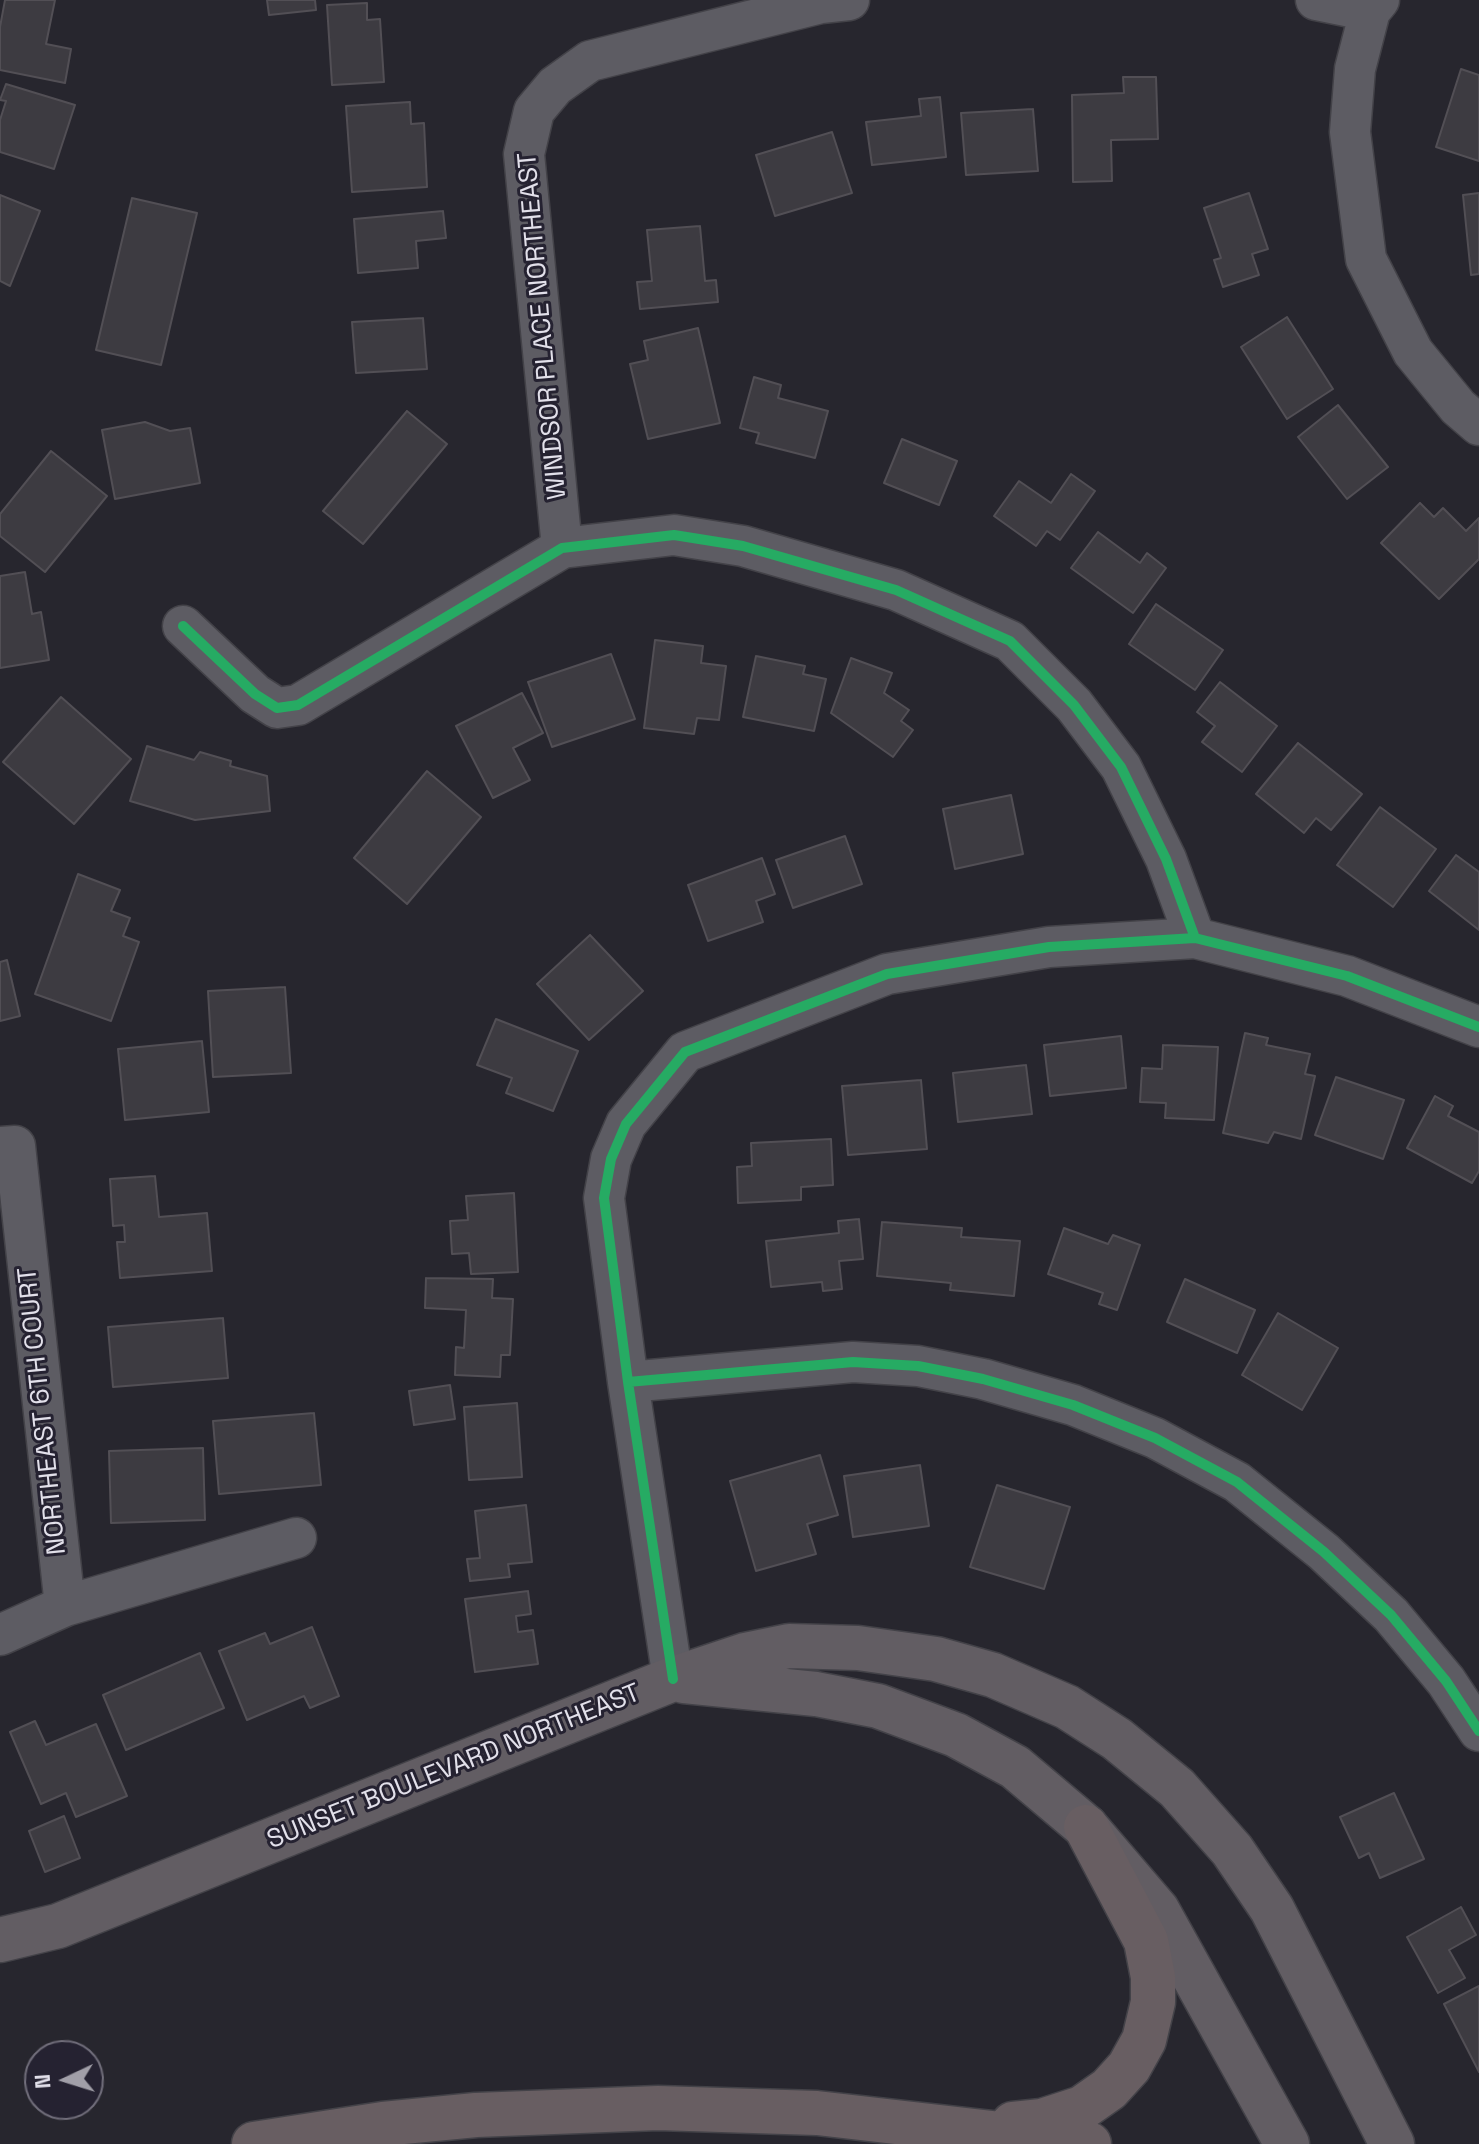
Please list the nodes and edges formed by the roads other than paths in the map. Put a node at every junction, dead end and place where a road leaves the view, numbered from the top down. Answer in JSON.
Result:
{"nodes":[{"id":1,"x":849,"y":0,"type":"edge"},
{"id":2,"x":1316,"y":0,"type":"edge"},
{"id":3,"x":1375,"y":6,"type":"edge"},
{"id":4,"x":1479,"y":425,"type":"edge"},
{"id":5,"x":562,"y":548,"type":"junction"},
{"id":6,"x":183,"y":626,"type":"dead end"},
{"id":7,"x":1195,"y":938,"type":"junction"},
{"id":8,"x":1479,"y":1027,"type":"edge"},
{"id":9,"x":7,"y":1146,"type":"edge"},
{"id":10,"x":628,"y":1382,"type":"junction"},
{"id":11,"x":296,"y":1538,"type":"dead end"},
{"id":12,"x":65,"y":1606,"type":"junction"},
{"id":13,"x":0,"y":1635,"type":"edge"},
{"id":14,"x":673,"y":1679,"type":"junction"},
{"id":15,"x":1479,"y":1731,"type":"edge"},
{"id":16,"x":1086,"y":1827,"type":"junction"},
{"id":17,"x":0,"y":1940,"type":"edge"},
{"id":18,"x":970,"y":2128,"type":"junction"},
{"id":19,"x":254,"y":2144,"type":"edge"},
{"id":20,"x":1089,"y":2144,"type":"edge"},
{"id":21,"x":1287,"y":2144,"type":"edge"},
{"id":22,"x":1392,"y":2144,"type":"edge"}],
"edges":[{"from":1,"to":5,"type":"street","name":"WINDSOR PLACE NORTHEAST"},
{"from":2,"to":3,"type":"street"},
{"from":3,"to":4,"type":"street"},
{"from":5,"to":6,"type":"street"},
{"from":5,"to":7,"type":"street"},
{"from":7,"to":8,"type":"street"},
{"from":7,"to":10,"type":"street"},
{"from":9,"to":12,"type":"street","name":"NORTHEAST 6TH COURT"},
{"from":10,"to":14,"type":"street"},
{"from":10,"to":15,"type":"street"},
{"from":11,"to":12,"type":"street"},
{"from":12,"to":13,"type":"street"},
{"from":14,"to":16,"type":"main road","name":"SUNSET BOULEVARD NORTHEAST"},
{"from":14,"to":17,"type":"main road","name":"SUNSET BOULEVARD NORTHEAST"},
{"from":14,"to":22,"type":"main road"},
{"from":16,"to":18,"type":"highway"},
{"from":16,"to":21,"type":"main road","name":"SUNSET BOULEVARD NORTHEAST"},
{"from":18,"to":19,"type":"highway"},
{"from":18,"to":20,"type":"highway"}]}
